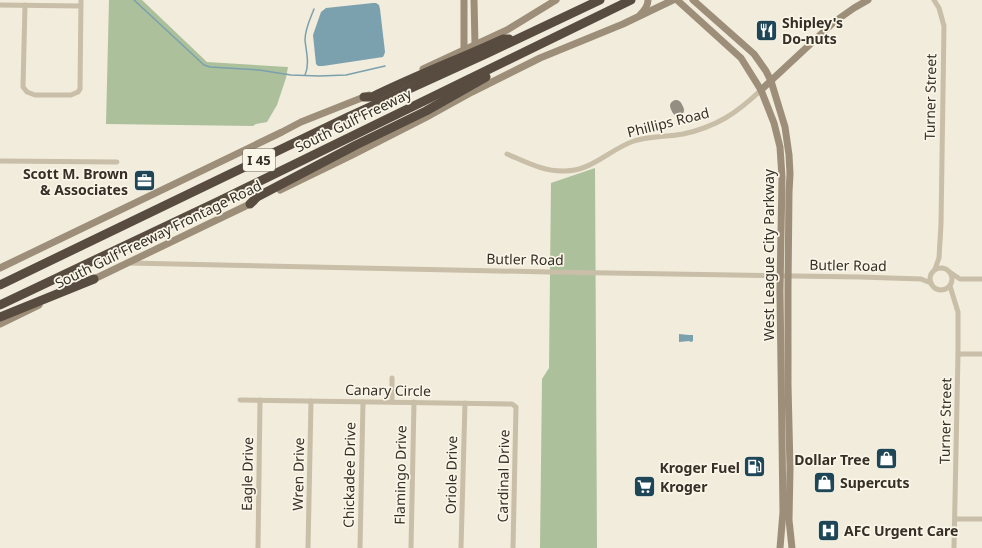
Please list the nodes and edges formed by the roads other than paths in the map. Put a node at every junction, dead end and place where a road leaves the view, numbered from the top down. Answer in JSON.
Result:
{"nodes":[{"id":1,"x":81,"y":0,"type":"edge"},
{"id":2,"x":464,"y":0,"type":"edge"},
{"id":3,"x":474,"y":0,"type":"edge"},
{"id":4,"x":556,"y":0,"type":"edge"},
{"id":5,"x":600,"y":0,"type":"edge"},
{"id":6,"x":631,"y":0,"type":"edge"},
{"id":7,"x":648,"y":0,"type":"edge"},
{"id":8,"x":673,"y":0,"type":"edge"},
{"id":9,"x":676,"y":0,"type":"edge"},
{"id":10,"x":693,"y":0,"type":"edge"},
{"id":11,"x":934,"y":0,"type":"edge"},
{"id":12,"x":940,"y":0,"type":"edge"},
{"id":13,"x":865,"y":1,"type":"edge"},
{"id":14,"x":0,"y":5,"type":"edge"},
{"id":15,"x":25,"y":5,"type":"junction"},
{"id":16,"x":81,"y":6,"type":"junction"},
{"id":17,"x":939,"y":8,"type":"junction"},
{"id":18,"x":639,"y":17,"type":"junction"},
{"id":19,"x":520,"y":38,"type":"junction"},
{"id":20,"x":475,"y":45,"type":"junction"},
{"id":21,"x":464,"y":50,"type":"junction"},
{"id":22,"x":510,"y":59,"type":"junction"},
{"id":23,"x":771,"y":81,"type":"junction"},
{"id":24,"x":761,"y":90,"type":"junction"},
{"id":25,"x":364,"y":98,"type":"junction"},
{"id":26,"x":508,"y":154,"type":"dead end"},
{"id":27,"x":0,"y":161,"type":"edge"},
{"id":28,"x":117,"y":162,"type":"dead end"},
{"id":29,"x":250,"y":204,"type":"junction"},
{"id":30,"x":939,"y":258,"type":"junction"},
{"id":31,"x":128,"y":263,"type":"junction"},
{"id":32,"x":2,"y":265,"type":"edge"},
{"id":33,"x":944,"y":268,"type":"junction"},
{"id":34,"x":933,"y":271,"type":"junction"},
{"id":35,"x":950,"y":273,"type":"junction"},
{"id":36,"x":780,"y":275,"type":"junction"},
{"id":37,"x":788,"y":276,"type":"junction"},
{"id":38,"x":94,"y":279,"type":"junction"},
{"id":39,"x":921,"y":279,"type":"junction"},
{"id":40,"x":960,"y":279,"type":"junction"},
{"id":41,"x":982,"y":279,"type":"edge"},
{"id":42,"x":931,"y":283,"type":"junction"},
{"id":43,"x":0,"y":285,"type":"edge"},
{"id":44,"x":950,"y":285,"type":"junction"},
{"id":45,"x":942,"y":290,"type":"junction"},
{"id":46,"x":952,"y":296,"type":"junction"},
{"id":47,"x":0,"y":305,"type":"edge"},
{"id":48,"x":0,"y":317,"type":"edge"},
{"id":49,"x":0,"y":324,"type":"edge"},
{"id":50,"x":958,"y":354,"type":"junction"},
{"id":51,"x":982,"y":354,"type":"edge"},
{"id":52,"x":781,"y":364,"type":"junction"},
{"id":53,"x":788,"y":364,"type":"junction"},
{"id":54,"x":392,"y":378,"type":"dead end"},
{"id":55,"x":240,"y":400,"type":"dead end"},
{"id":56,"x":260,"y":400,"type":"junction"},
{"id":57,"x":311,"y":401,"type":"junction"},
{"id":58,"x":363,"y":402,"type":"junction"},
{"id":59,"x":392,"y":402,"type":"junction"},
{"id":60,"x":414,"y":402,"type":"junction"},
{"id":61,"x":465,"y":403,"type":"junction"},
{"id":62,"x":515,"y":405,"type":"joint"},
{"id":63,"x":781,"y":433,"type":"junction"},
{"id":64,"x":789,"y":436,"type":"junction"},
{"id":65,"x":783,"y":512,"type":"junction"},
{"id":66,"x":955,"y":519,"type":"junction"},
{"id":67,"x":982,"y":519,"type":"edge"},
{"id":68,"x":258,"y":548,"type":"edge"},
{"id":69,"x":308,"y":548,"type":"edge"},
{"id":70,"x":360,"y":548,"type":"edge"},
{"id":71,"x":411,"y":548,"type":"edge"},
{"id":72,"x":461,"y":548,"type":"edge"},
{"id":73,"x":513,"y":548,"type":"edge"},
{"id":74,"x":780,"y":548,"type":"edge"},
{"id":75,"x":784,"y":548,"type":"edge"},
{"id":76,"x":792,"y":548,"type":"edge"},
{"id":77,"x":954,"y":548,"type":"edge"}],
"edges":[{"from":1,"to":16,"type":"street"},
{"from":2,"to":21,"type":"main road"},
{"from":3,"to":20,"type":"main road"},
{"from":4,"to":20,"type":"main road"},
{"from":5,"to":19,"type":"highway","name":"South Gulf Freeway","number":"I 45"},
{"from":6,"to":22,"type":"highway","name":"South Gulf Freeway","number":"I 45"},
{"from":7,"to":18,"type":"main road"},
{"from":8,"to":18,"type":"main road","name":"South Gulf Freeway Frontage Road"},
{"from":9,"to":24,"type":"main road","name":"West League City Parkway"},
{"from":10,"to":23,"type":"main road","name":"West League City Parkway"},
{"from":11,"to":17,"type":"street","name":"Turner Street"},
{"from":12,"to":17,"type":"street","name":"Turner Street"},
{"from":13,"to":23,"type":"main road"},
{"from":14,"to":15,"type":"street"},
{"from":15,"to":16,"type":"street"},
{"from":15,"to":16,"type":"street"},
{"from":17,"to":30,"type":"street","name":"Turner Street"},
{"from":18,"to":29,"type":"main road","name":"South Gulf Freeway Frontage Road"},
{"from":19,"to":25,"type":"highway"},
{"from":19,"to":43,"type":"highway","name":"South Gulf Freeway","number":"I 45"},
{"from":20,"to":21,"type":"main road"},
{"from":21,"to":25,"type":"main road"},
{"from":22,"to":29,"type":"highway"},
{"from":22,"to":47,"type":"highway","name":"South Gulf Freeway","number":"I 45"},
{"from":23,"to":24,"type":"main road"},
{"from":23,"to":37,"type":"main road","name":"West League City Parkway"},
{"from":24,"to":26,"type":"street","name":"Phillips Road"},
{"from":24,"to":36,"type":"main road","name":"West League City Parkway"},
{"from":25,"to":32,"type":"main road"},
{"from":27,"to":28,"type":"street"},
{"from":29,"to":31,"type":"main road","name":"South Gulf Freeway Frontage Road"},
{"from":30,"to":33,"type":"street","name":"Turner Street"},
{"from":30,"to":34,"type":"street","name":"Turner Street"},
{"from":31,"to":36,"type":"street","name":"Butler Road"},
{"from":31,"to":38,"type":"main road","name":"South Gulf Freeway Frontage Road"},
{"from":33,"to":34,"type":"street"},
{"from":33,"to":35,"type":"street"},
{"from":34,"to":39,"type":"street"},
{"from":34,"to":42,"type":"street"},
{"from":35,"to":40,"type":"street"},
{"from":35,"to":44,"type":"street"},
{"from":36,"to":37,"type":"street","name":"Butler Road"},
{"from":36,"to":52,"type":"main road","name":"West League City Parkway"},
{"from":37,"to":39,"type":"street","name":"Butler Road"},
{"from":37,"to":53,"type":"main road","name":"West League City Parkway"},
{"from":38,"to":48,"type":"highway"},
{"from":38,"to":49,"type":"main road","name":"South Gulf Freeway Frontage Road"},
{"from":39,"to":42,"type":"street","name":"Butler Road"},
{"from":40,"to":41,"type":"street"},
{"from":40,"to":44,"type":"street"},
{"from":42,"to":45,"type":"street"},
{"from":44,"to":45,"type":"street"},
{"from":44,"to":46,"type":"street","name":"Turner Street"},
{"from":45,"to":46,"type":"street"},
{"from":46,"to":50,"type":"street","name":"Turner Street"},
{"from":50,"to":51,"type":"street"},
{"from":50,"to":66,"type":"street","name":"Turner Street"},
{"from":52,"to":53,"type":"main road"},
{"from":52,"to":63,"type":"main road","name":"West League City Parkway"},
{"from":53,"to":64,"type":"main road","name":"West League City Parkway"},
{"from":54,"to":59,"type":"street"},
{"from":55,"to":56,"type":"street","name":"Canary Circle"},
{"from":56,"to":57,"type":"street","name":"Canary Circle"},
{"from":56,"to":68,"type":"street","name":"Eagle Drive"},
{"from":57,"to":58,"type":"street","name":"Canary Circle"},
{"from":57,"to":69,"type":"street","name":"Wren Drive"},
{"from":58,"to":59,"type":"street","name":"Canary Circle"},
{"from":58,"to":70,"type":"street","name":"Chickadee Drive"},
{"from":59,"to":60,"type":"street","name":"Canary Circle"},
{"from":60,"to":61,"type":"street","name":"Canary Circle"},
{"from":60,"to":71,"type":"street","name":"Flamingo Drive"},
{"from":61,"to":62,"type":"street","name":"Canary Circle"},
{"from":61,"to":72,"type":"street","name":"Oriole Drive"},
{"from":62,"to":73,"type":"street","name":"Cardinal Drive"},
{"from":63,"to":64,"type":"main road"},
{"from":63,"to":65,"type":"main road","name":"West League City Parkway"},
{"from":64,"to":76,"type":"main road","name":"West League City Parkway"},
{"from":65,"to":74,"type":"main road","name":"West League City Parkway"},
{"from":65,"to":75,"type":"main road"},
{"from":66,"to":67,"type":"street"},
{"from":66,"to":77,"type":"street","name":"Turner Street"}]}
